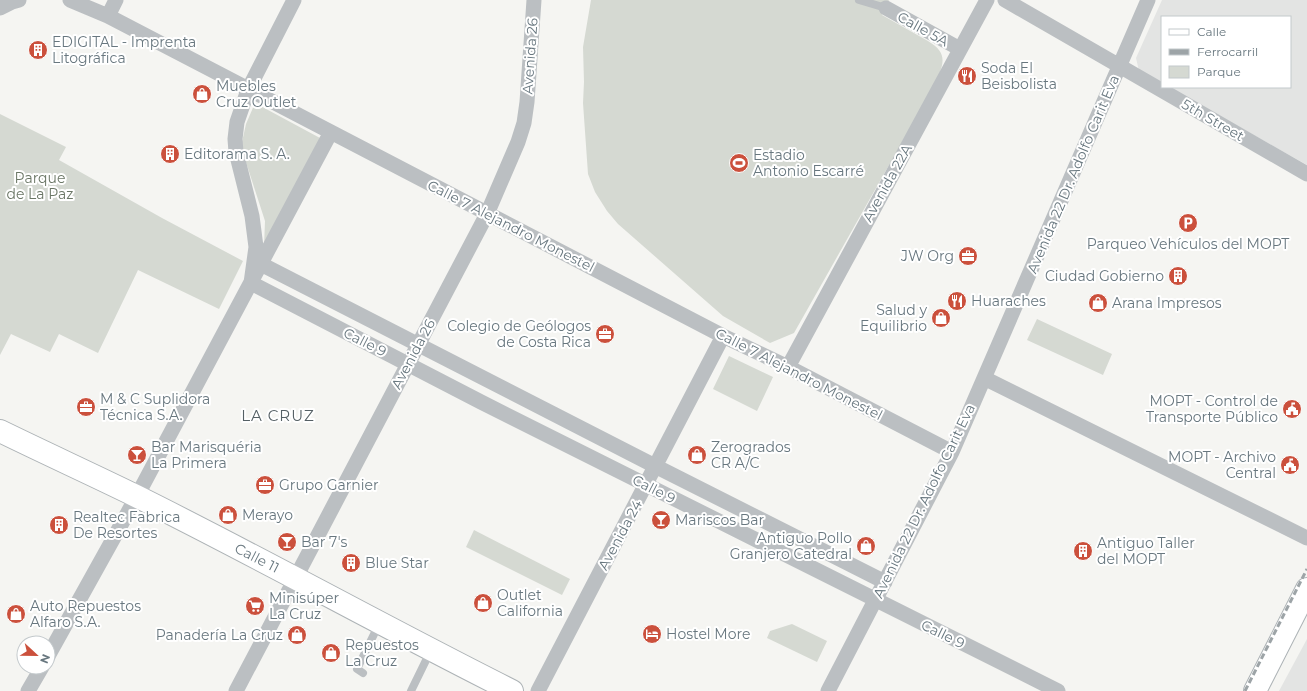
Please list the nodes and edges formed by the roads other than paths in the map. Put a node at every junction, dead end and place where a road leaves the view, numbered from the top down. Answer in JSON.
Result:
{"nodes":[{"id":1,"x":19,"y":0,"type":"edge"},
{"id":2,"x":70,"y":0,"type":"edge"},
{"id":3,"x":116,"y":0,"type":"edge"},
{"id":4,"x":294,"y":0,"type":"edge"},
{"id":5,"x":534,"y":0,"type":"edge"},
{"id":6,"x":859,"y":0,"type":"edge"},
{"id":7,"x":987,"y":0,"type":"edge"},
{"id":8,"x":1005,"y":0,"type":"edge"},
{"id":9,"x":1148,"y":0,"type":"edge"},
{"id":10,"x":0,"y":8,"type":"edge"},
{"id":11,"x":886,"y":8,"type":"joint"},
{"id":12,"x":108,"y":16,"type":"junction"},
{"id":13,"x":960,"y":49,"type":"junction"},
{"id":14,"x":1120,"y":66,"type":"junction"},
{"id":15,"x":248,"y":90,"type":"junction"},
{"id":16,"x":331,"y":132,"type":"junction"},
{"id":17,"x":1307,"y":174,"type":"edge"},
{"id":18,"x":487,"y":214,"type":"junction"},
{"id":19,"x":258,"y":263,"type":"junction"},
{"id":20,"x":251,"y":283,"type":"junction"},
{"id":21,"x":723,"y":336,"type":"junction"},
{"id":22,"x":418,"y":344,"type":"junction"},
{"id":23,"x":408,"y":364,"type":"junction"},
{"id":24,"x":788,"y":367,"type":"junction"},
{"id":25,"x":984,"y":378,"type":"junction"},
{"id":26,"x":0,"y":431,"type":"edge"},
{"id":27,"x":952,"y":452,"type":"junction"},
{"id":28,"x":656,"y":466,"type":"junction"},
{"id":29,"x":646,"y":485,"type":"junction"},
{"id":30,"x":136,"y":496,"type":"junction"},
{"id":31,"x":1307,"y":538,"type":"edge"},
{"id":32,"x":295,"y":578,"type":"junction"},
{"id":33,"x":885,"y":582,"type":"junction"},
{"id":34,"x":1307,"y":589,"type":"edge"},
{"id":35,"x":875,"y":600,"type":"junction"},
{"id":36,"x":380,"y":624,"type":"junction"},
{"id":37,"x":56,"y":641,"type":"edge"},
{"id":38,"x":431,"y":650,"type":"junction"},
{"id":39,"x":363,"y":673,"type":"dead end"},
{"id":40,"x":37,"y":675,"type":"edge"},
{"id":41,"x":28,"y":691,"type":"edge"},
{"id":42,"x":236,"y":691,"type":"edge"},
{"id":43,"x":411,"y":691,"type":"edge"},
{"id":44,"x":512,"y":691,"type":"edge"},
{"id":45,"x":538,"y":691,"type":"edge"},
{"id":46,"x":828,"y":691,"type":"edge"},
{"id":47,"x":1058,"y":691,"type":"edge"},
{"id":48,"x":1255,"y":691,"type":"edge"}],
"edges":[{"from":1,"to":10,"type":"street"},
{"from":2,"to":12,"type":"street","name":"Calle 7 Alejandro Monestel"},
{"from":3,"to":12,"type":"street"},
{"from":4,"to":15,"type":"street"},
{"from":5,"to":18,"type":"street","name":"Avenida 26"},
{"from":6,"to":11,"type":"lane"},
{"from":7,"to":13,"type":"street","name":"Avenida 22A"},
{"from":8,"to":14,"type":"street","name":"5th Street"},
{"from":9,"to":14,"type":"street","name":"Avenida 22 Dr. Adolfo Carit Eva"},
{"from":11,"to":13,"type":"street","name":"Calle 5A"},
{"from":12,"to":15,"type":"street","name":"Calle 7 Alejandro Monestel"},
{"from":13,"to":24,"type":"street","name":"Avenida 22A"},
{"from":14,"to":17,"type":"street","name":"5th Street"},
{"from":14,"to":25,"type":"street","name":"Avenida 22 Dr. Adolfo Carit Eva"},
{"from":15,"to":16,"type":"street","name":"Calle 7 Alejandro Monestel"},
{"from":15,"to":19,"type":"street"},
{"from":16,"to":18,"type":"street","name":"Calle 7 Alejandro Monestel"},
{"from":16,"to":19,"type":"street"},
{"from":18,"to":21,"type":"street","name":"Calle 7 Alejandro Monestel"},
{"from":18,"to":22,"type":"street","name":"Avenida 26"},
{"from":19,"to":20,"type":"street"},
{"from":19,"to":22,"type":"street","name":"Calle 9"},
{"from":20,"to":23,"type":"street","name":"Calle 9"},
{"from":20,"to":30,"type":"street"},
{"from":21,"to":24,"type":"street","name":"Calle 7 Alejandro Monestel"},
{"from":21,"to":28,"type":"street","name":"Avenida 24"},
{"from":22,"to":23,"type":"street","name":"Avenida 26"},
{"from":22,"to":28,"type":"street","name":"Calle 9"},
{"from":23,"to":29,"type":"street","name":"Calle 9"},
{"from":23,"to":32,"type":"street","name":"Avenida 26"},
{"from":24,"to":27,"type":"street","name":"Calle 7 Alejandro Monestel"},
{"from":25,"to":27,"type":"street","name":"Avenida 22 Dr. Adolfo Carit Eva"},
{"from":25,"to":31,"type":"street"},
{"from":26,"to":30,"type":"main road","name":"Calle 11"},
{"from":27,"to":33,"type":"street","name":"Avenida 22 Dr. Adolfo Carit Eva"},
{"from":28,"to":29,"type":"street","name":"Avenida 24"},
{"from":28,"to":33,"type":"street","name":"Calle 9"},
{"from":29,"to":35,"type":"street","name":"Calle 9"},
{"from":29,"to":45,"type":"street","name":"Avenida 24"},
{"from":30,"to":32,"type":"main road","name":"Calle 11"},
{"from":30,"to":37,"type":"street"},
{"from":32,"to":36,"type":"main road","name":"Calle 11"},
{"from":32,"to":42,"type":"street","name":"Avenida 26"},
{"from":33,"to":35,"type":"street","name":"Avenida 22 Dr. Adolfo Carit Eva"},
{"from":34,"to":48,"type":"main road"},
{"from":35,"to":46,"type":"street","name":"Avenida 22 Dr. Adolfo Carit Eva"},
{"from":35,"to":47,"type":"street","name":"Calle 9"},
{"from":36,"to":38,"type":"main road","name":"Calle 11"},
{"from":36,"to":39,"type":"lane"},
{"from":38,"to":43,"type":"lane"},
{"from":38,"to":44,"type":"main road","name":"Calle 11"},
{"from":40,"to":41,"type":"street"}]}
